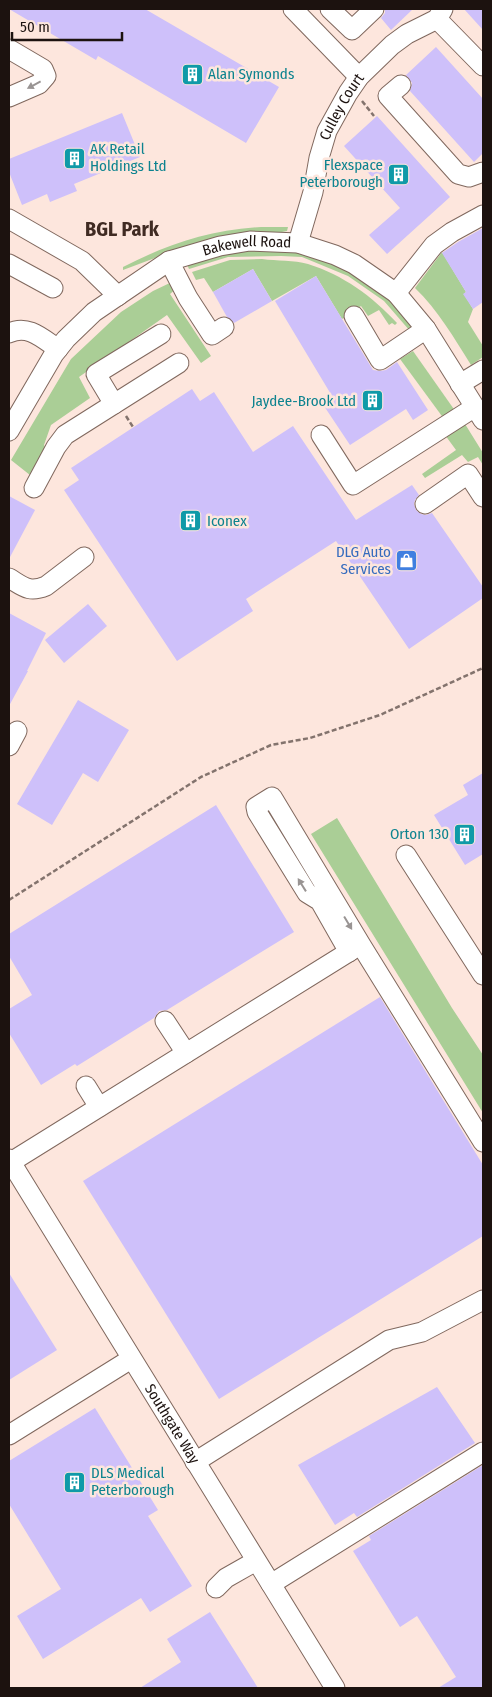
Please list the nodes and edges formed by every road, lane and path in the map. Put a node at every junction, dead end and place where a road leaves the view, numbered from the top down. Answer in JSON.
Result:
{"nodes":[{"id":1,"x":293,"y":9,"type":"edge"},
{"id":2,"x":330,"y":9,"type":"edge"},
{"id":3,"x":374,"y":9,"type":"edge"},
{"id":4,"x":440,"y":14,"type":"edge"},
{"id":5,"x":9,"y":49,"type":"edge"},
{"id":6,"x":483,"y":66,"type":"edge"},
{"id":7,"x":359,"y":77,"type":"junction"},
{"id":8,"x":400,"y":85,"type":"dead end"},
{"id":9,"x":9,"y":97,"type":"edge"},
{"id":10,"x":361,"y":100,"type":"dead end"},
{"id":11,"x":374,"y":116,"type":"dead end"},
{"id":12,"x":483,"y":172,"type":"edge"},
{"id":13,"x":483,"y":215,"type":"edge"},
{"id":14,"x":9,"y":219,"type":"edge"},
{"id":15,"x":298,"y":243,"type":"junction"},
{"id":16,"x":169,"y":262,"type":"junction"},
{"id":17,"x":9,"y":264,"type":"edge"},
{"id":18,"x":53,"y":288,"type":"dead end"},
{"id":19,"x":396,"y":293,"type":"junction"},
{"id":20,"x":118,"y":296,"type":"junction"},
{"id":21,"x":354,"y":316,"type":"dead end"},
{"id":22,"x":224,"y":327,"type":"dead end"},
{"id":23,"x":11,"y":328,"type":"edge"},
{"id":24,"x":426,"y":330,"type":"junction"},
{"id":25,"x":161,"y":334,"type":"dead end"},
{"id":26,"x":58,"y":349,"type":"junction"},
{"id":27,"x":179,"y":363,"type":"dead end"},
{"id":28,"x":483,"y":370,"type":"edge"},
{"id":29,"x":460,"y":384,"type":"junction"},
{"id":30,"x":114,"y":404,"type":"junction"},
{"id":31,"x":479,"y":414,"type":"edge"},
{"id":32,"x":9,"y":431,"type":"edge"},
{"id":33,"x":321,"y":435,"type":"dead end"},
{"id":34,"x":34,"y":488,"type":"dead end"},
{"id":35,"x":483,"y":497,"type":"edge"},
{"id":36,"x":425,"y":504,"type":"dead end"},
{"id":37,"x":84,"y":557,"type":"dead end"},
{"id":38,"x":9,"y":578,"type":"edge"},
{"id":39,"x":483,"y":668,"type":"edge"},
{"id":40,"x":406,"y":855,"type":"dead end"},
{"id":41,"x":9,"y":900,"type":"edge"},
{"id":42,"x":355,"y":948,"type":"junction"},
{"id":43,"x":483,"y":975,"type":"edge"},
{"id":44,"x":165,"y":1021,"type":"dead end"},
{"id":45,"x":186,"y":1053,"type":"junction"},
{"id":46,"x":86,"y":1086,"type":"dead end"},
{"id":47,"x":99,"y":1107,"type":"junction"},
{"id":48,"x":483,"y":1142,"type":"edge"},
{"id":49,"x":10,"y":1161,"type":"edge"},
{"id":50,"x":483,"y":1300,"type":"edge"},
{"id":51,"x":132,"y":1359,"type":"junction"},
{"id":52,"x":9,"y":1435,"type":"edge"},
{"id":53,"x":483,"y":1452,"type":"edge"},
{"id":54,"x":195,"y":1462,"type":"junction"},
{"id":55,"x":256,"y":1561,"type":"junction"},
{"id":56,"x":271,"y":1584,"type":"junction"},
{"id":57,"x":216,"y":1588,"type":"dead end"},
{"id":58,"x":335,"y":1688,"type":"edge"}],
"edges":[{"from":1,"to":7,"type":"street"},
{"from":2,"to":3,"type":"street"},
{"from":4,"to":6,"type":"street"},
{"from":4,"to":7,"type":"street","name":"Culley Court"},
{"from":5,"to":9,"type":"street","one_way":true},
{"from":7,"to":15,"type":"street","name":"Culley Court"},
{"from":8,"to":12,"type":"street"},
{"from":10,"to":11,"type":"path"},
{"from":13,"to":19,"type":"street"},
{"from":14,"to":20,"type":"street"},
{"from":15,"to":16,"type":"street","name":"Bakewell Road"},
{"from":15,"to":19,"type":"street","name":"Bakewell Road"},
{"from":16,"to":20,"type":"street","name":"Bakewell Road"},
{"from":16,"to":22,"type":"street"},
{"from":17,"to":18,"type":"street"},
{"from":19,"to":24,"type":"street","name":"Bakewell Road"},
{"from":20,"to":26,"type":"street","name":"Bakewell Road"},
{"from":21,"to":24,"type":"street"},
{"from":23,"to":26,"type":"street"},
{"from":24,"to":29,"type":"street","name":"Bakewell Road"},
{"from":25,"to":30,"type":"street"},
{"from":26,"to":32,"type":"street","name":"Bakewell Road"},
{"from":27,"to":30,"type":"street"},
{"from":28,"to":29,"type":"street"},
{"from":29,"to":31,"type":"street","name":"Bakewell Road"},
{"from":30,"to":34,"type":"street"},
{"from":31,"to":33,"type":"street"},
{"from":35,"to":36,"type":"street"},
{"from":37,"to":38,"type":"street"},
{"from":39,"to":41,"type":"path"},
{"from":40,"to":43,"type":"street"},
{"from":42,"to":42,"type":"street","one_way":true},
{"from":42,"to":45,"type":"street"},
{"from":42,"to":48,"type":"street"},
{"from":44,"to":45,"type":"street"},
{"from":45,"to":47,"type":"street"},
{"from":46,"to":47,"type":"street"},
{"from":47,"to":49,"type":"street"},
{"from":49,"to":51,"type":"street","name":"Southgate Way"},
{"from":50,"to":54,"type":"street"},
{"from":51,"to":52,"type":"street"},
{"from":51,"to":54,"type":"street","name":"Southgate Way"},
{"from":53,"to":56,"type":"street"},
{"from":54,"to":55,"type":"street","name":"Southgate Way"},
{"from":55,"to":56,"type":"street","name":"Southgate Way"},
{"from":55,"to":57,"type":"street"},
{"from":56,"to":58,"type":"street","name":"Southgate Way"}]}
